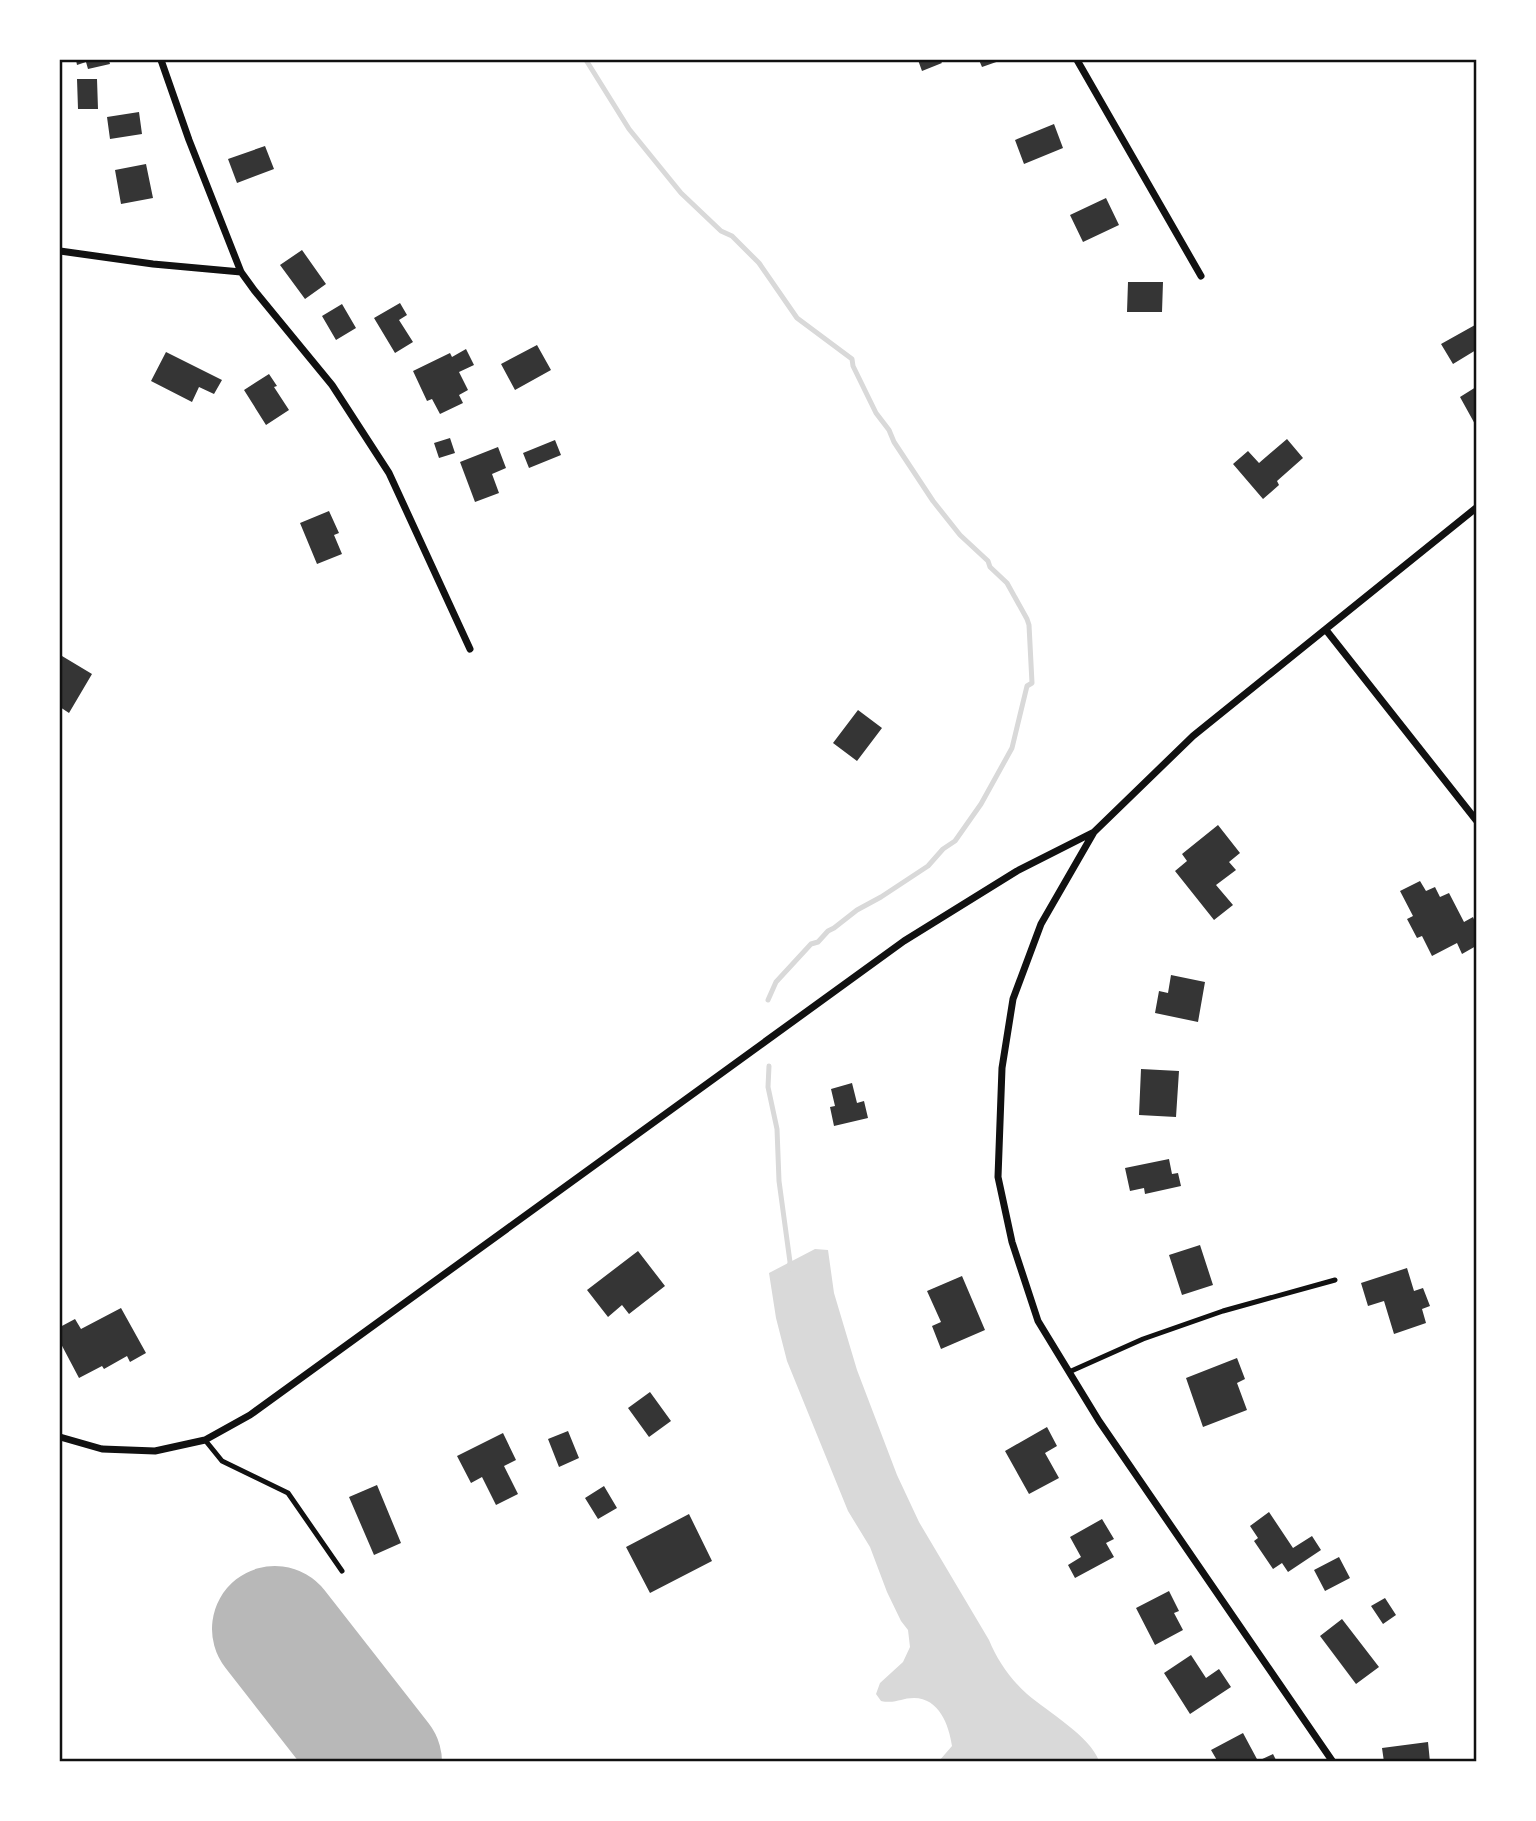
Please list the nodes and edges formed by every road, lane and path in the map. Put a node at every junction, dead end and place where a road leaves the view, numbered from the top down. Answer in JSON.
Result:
{"nodes":[{"id":1,"x":162,"y":60,"type":"edge"},
{"id":2,"x":1077,"y":60,"type":"edge"},
{"id":3,"x":60,"y":251,"type":"edge"},
{"id":4,"x":241,"y":272,"type":"junction"},
{"id":5,"x":1201,"y":276,"type":"dead end"},
{"id":6,"x":1476,"y":508,"type":"edge"},
{"id":7,"x":1326,"y":630,"type":"junction"},
{"id":8,"x":470,"y":649,"type":"dead end"},
{"id":9,"x":1476,"y":820,"type":"edge"},
{"id":10,"x":1094,"y":832,"type":"junction"},
{"id":11,"x":1335,"y":1280,"type":"dead end"},
{"id":12,"x":1069,"y":1372,"type":"junction"},
{"id":13,"x":60,"y":1437,"type":"edge"},
{"id":14,"x":205,"y":1440,"type":"junction"},
{"id":15,"x":342,"y":1571,"type":"dead end"},
{"id":16,"x":1333,"y":1762,"type":"edge"}],
"edges":[{"from":1,"to":4,"type":"street"},
{"from":2,"to":5,"type":"street"},
{"from":3,"to":4,"type":"street"},
{"from":4,"to":8,"type":"street"},
{"from":6,"to":7,"type":"street"},
{"from":7,"to":9,"type":"street"},
{"from":7,"to":10,"type":"street"},
{"from":10,"to":12,"type":"street"},
{"from":10,"to":14,"type":"street"},
{"from":11,"to":12,"type":"lane"},
{"from":12,"to":16,"type":"street"},
{"from":13,"to":14,"type":"street"},
{"from":14,"to":15,"type":"lane"}]}
